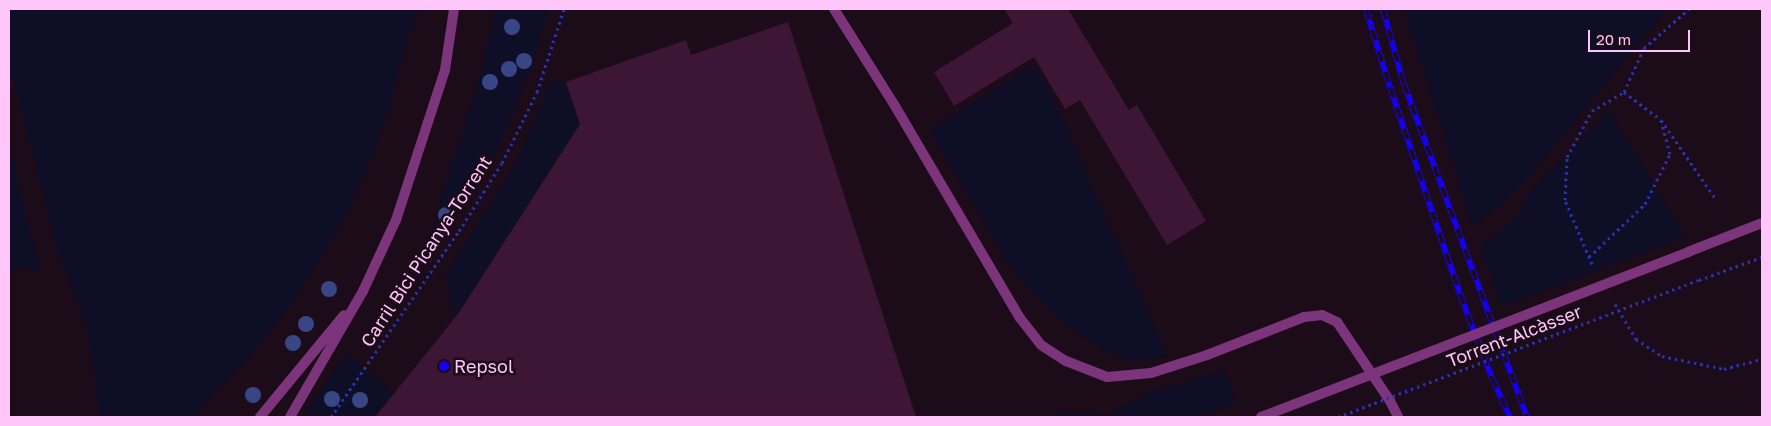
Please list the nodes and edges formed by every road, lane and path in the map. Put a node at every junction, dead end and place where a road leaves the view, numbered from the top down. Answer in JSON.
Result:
{"nodes":[{"id":1,"x":454,"y":9,"type":"edge"},
{"id":2,"x":564,"y":9,"type":"edge"},
{"id":3,"x":834,"y":9,"type":"edge"},
{"id":4,"x":1689,"y":9,"type":"edge"},
{"id":5,"x":1624,"y":92,"type":"junction"},
{"id":6,"x":1661,"y":120,"type":"junction"},
{"id":7,"x":1715,"y":198,"type":"dead end"},
{"id":8,"x":1762,"y":223,"type":"edge"},
{"id":9,"x":1588,"y":257,"type":"junction"},
{"id":10,"x":1762,"y":257,"type":"edge"},
{"id":11,"x":1593,"y":266,"type":"dead end"},
{"id":12,"x":363,"y":290,"type":"junction"},
{"id":13,"x":1612,"y":298,"type":"dead end"},
{"id":14,"x":1762,"y":359,"type":"edge"},
{"id":15,"x":260,"y":417,"type":"edge"},
{"id":16,"x":290,"y":417,"type":"edge"},
{"id":17,"x":331,"y":417,"type":"edge"},
{"id":18,"x":1262,"y":417,"type":"edge"},
{"id":19,"x":1338,"y":417,"type":"edge"},
{"id":20,"x":1398,"y":417,"type":"edge"}],
"edges":[{"from":1,"to":12,"type":"street"},
{"from":2,"to":17,"type":"path","name":"Carril Bici Picanya-Torrent"},
{"from":3,"to":20,"type":"street"},
{"from":4,"to":5,"type":"path"},
{"from":5,"to":6,"type":"path"},
{"from":5,"to":9,"type":"path"},
{"from":6,"to":7,"type":"path"},
{"from":6,"to":9,"type":"path"},
{"from":8,"to":18,"type":"street","bridge":true},
{"from":9,"to":11,"type":"path"},
{"from":10,"to":19,"type":"path","name":"Torrent-Alcàsser","bridge":true},
{"from":12,"to":15,"type":"street"},
{"from":12,"to":16,"type":"street"},
{"from":13,"to":14,"type":"path"}]}
